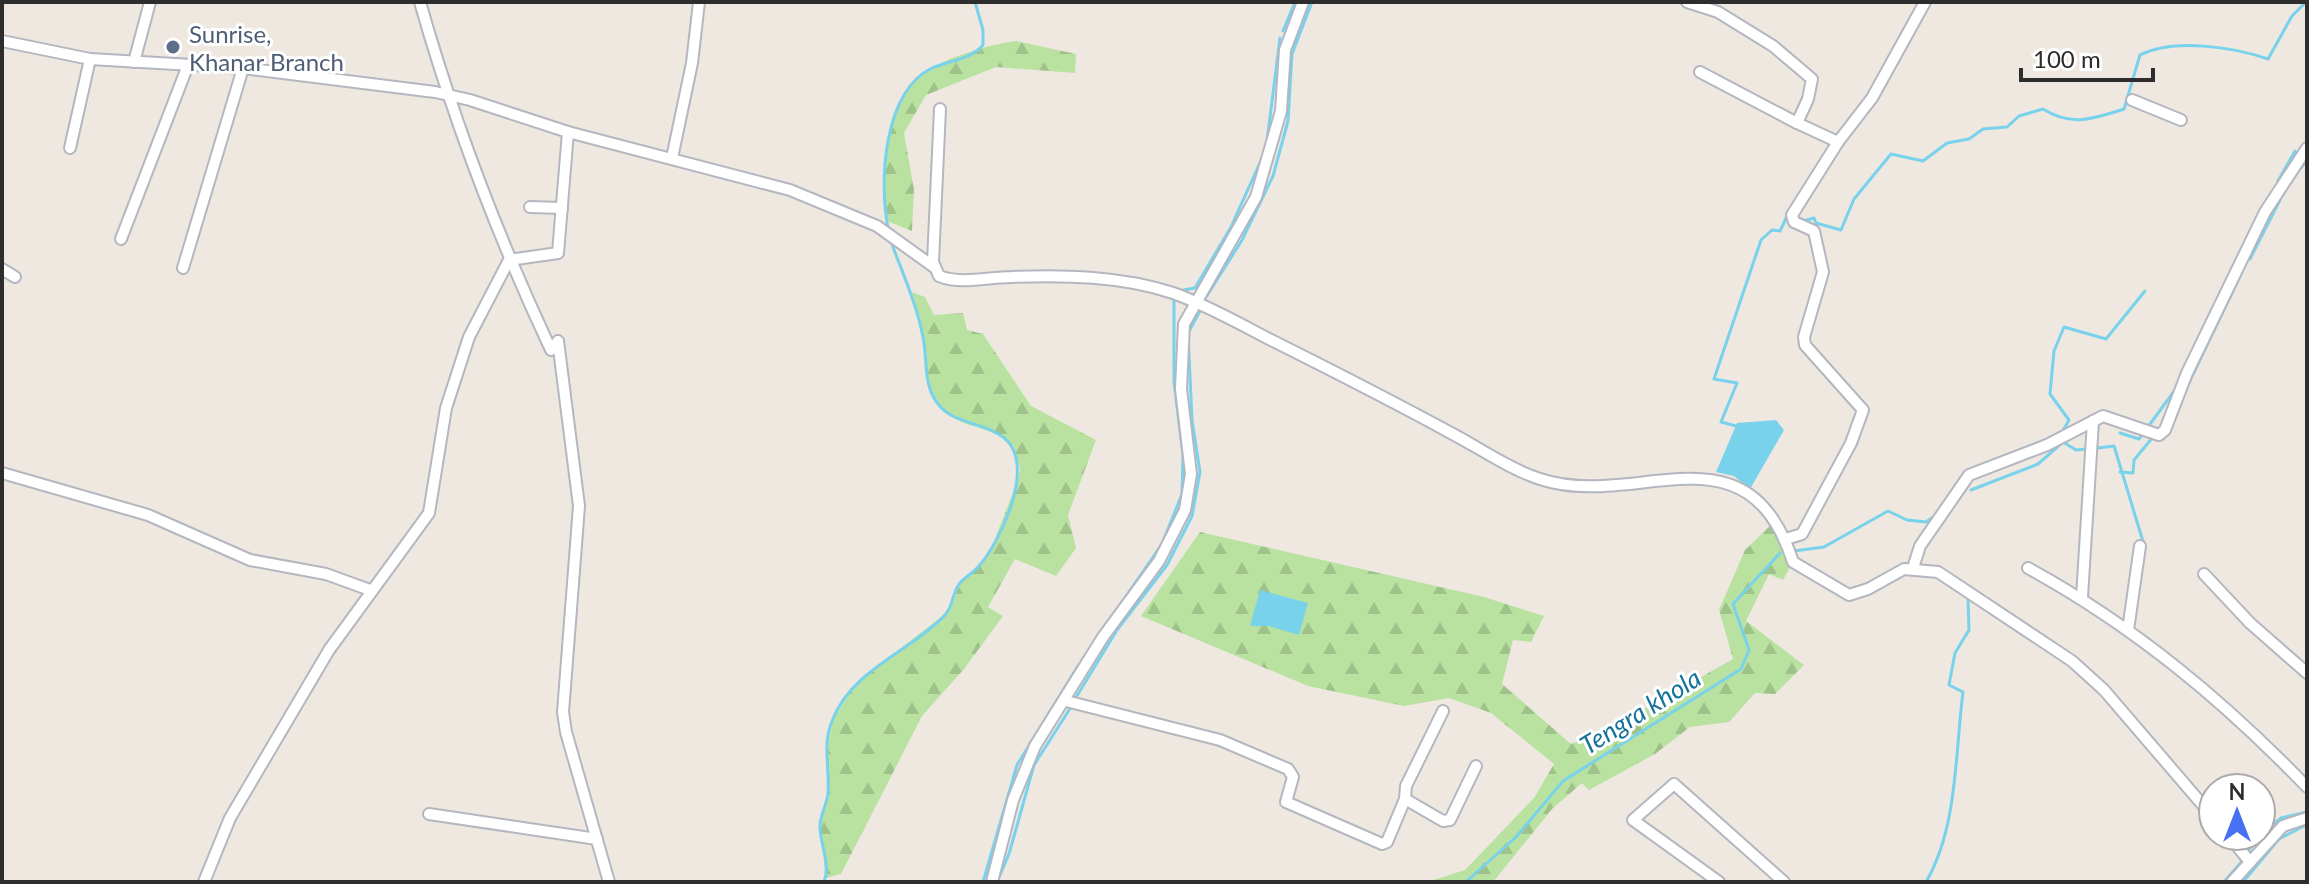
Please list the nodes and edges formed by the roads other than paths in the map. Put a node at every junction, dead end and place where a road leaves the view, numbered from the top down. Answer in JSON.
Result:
{"nodes":[{"id":1,"x":150,"y":2,"type":"edge"},
{"id":2,"x":420,"y":2,"type":"edge"},
{"id":3,"x":699,"y":2,"type":"edge"},
{"id":4,"x":1303,"y":2,"type":"edge"},
{"id":5,"x":1687,"y":2,"type":"edge"},
{"id":6,"x":1925,"y":2,"type":"edge"},
{"id":7,"x":2,"y":41,"type":"edge"},
{"id":8,"x":90,"y":59,"type":"junction"},
{"id":9,"x":134,"y":62,"type":"junction"},
{"id":10,"x":188,"y":65,"type":"junction"},
{"id":11,"x":243,"y":68,"type":"junction"},
{"id":12,"x":1700,"y":72,"type":"dead end"},
{"id":13,"x":448,"y":95,"type":"junction"},
{"id":14,"x":2132,"y":100,"type":"dead end"},
{"id":15,"x":940,"y":109,"type":"dead end"},
{"id":16,"x":2181,"y":120,"type":"dead end"},
{"id":17,"x":1797,"y":123,"type":"junction"},
{"id":18,"x":568,"y":132,"type":"junction"},
{"id":19,"x":1838,"y":142,"type":"junction"},
{"id":20,"x":70,"y":148,"type":"dead end"},
{"id":21,"x":2307,"y":148,"type":"edge"},
{"id":22,"x":672,"y":158,"type":"junction"},
{"id":23,"x":530,"y":207,"type":"dead end"},
{"id":24,"x":562,"y":208,"type":"junction"},
{"id":25,"x":121,"y":239,"type":"dead end"},
{"id":26,"x":509,"y":260,"type":"junction"},
{"id":27,"x":934,"y":267,"type":"junction"},
{"id":28,"x":183,"y":268,"type":"dead end"},
{"id":29,"x":2,"y":269,"type":"edge"},
{"id":30,"x":15,"y":277,"type":"dead end"},
{"id":31,"x":1193,"y":303,"type":"junction"},
{"id":32,"x":2093,"y":421,"type":"junction"},
{"id":33,"x":2,"y":473,"type":"edge"},
{"id":34,"x":1786,"y":539,"type":"junction"},
{"id":35,"x":2140,"y":546,"type":"dead end"},
{"id":36,"x":1913,"y":568,"type":"junction"},
{"id":37,"x":2028,"y":568,"type":"dead end"},
{"id":38,"x":2204,"y":574,"type":"dead end"},
{"id":39,"x":370,"y":590,"type":"junction"},
{"id":40,"x":2082,"y":597,"type":"junction"},
{"id":41,"x":2128,"y":630,"type":"junction"},
{"id":42,"x":2307,"y":673,"type":"edge"},
{"id":43,"x":1066,"y":701,"type":"junction"},
{"id":44,"x":1443,"y":711,"type":"dead end"},
{"id":45,"x":1476,"y":766,"type":"dead end"},
{"id":46,"x":2307,"y":787,"type":"edge"},
{"id":47,"x":2197,"y":798,"type":"edge"},
{"id":48,"x":1405,"y":799,"type":"junction"},
{"id":49,"x":429,"y":814,"type":"dead end"},
{"id":50,"x":2307,"y":818,"type":"edge"},
{"id":51,"x":597,"y":839,"type":"junction"},
{"id":52,"x":2242,"y":852,"type":"edge"},
{"id":53,"x":2250,"y":862,"type":"junction"},
{"id":54,"x":204,"y":882,"type":"edge"},
{"id":55,"x":609,"y":882,"type":"edge"},
{"id":56,"x":992,"y":882,"type":"edge"},
{"id":57,"x":1719,"y":882,"type":"edge"},
{"id":58,"x":1784,"y":882,"type":"edge"},
{"id":59,"x":2232,"y":882,"type":"edge"}],
"edges":[{"from":1,"to":9,"type":"street"},
{"from":2,"to":13,"type":"street"},
{"from":3,"to":22,"type":"street"},
{"from":4,"to":31,"type":"street"},
{"from":5,"to":17,"type":"street"},
{"from":6,"to":19,"type":"street"},
{"from":7,"to":8,"type":"street"},
{"from":8,"to":9,"type":"street"},
{"from":8,"to":20,"type":"street"},
{"from":9,"to":10,"type":"street"},
{"from":10,"to":11,"type":"street"},
{"from":10,"to":25,"type":"street"},
{"from":11,"to":13,"type":"street"},
{"from":11,"to":28,"type":"street"},
{"from":12,"to":17,"type":"street"},
{"from":13,"to":18,"type":"street"},
{"from":13,"to":26,"type":"street"},
{"from":14,"to":16,"type":"street"},
{"from":15,"to":27,"type":"street"},
{"from":17,"to":19,"type":"street"},
{"from":18,"to":22,"type":"street"},
{"from":18,"to":24,"type":"street"},
{"from":19,"to":34,"type":"street"},
{"from":21,"to":32,"type":"street"},
{"from":22,"to":27,"type":"street"},
{"from":23,"to":24,"type":"street"},
{"from":24,"to":26,"type":"street"},
{"from":26,"to":39,"type":"street"},
{"from":26,"to":51,"type":"street"},
{"from":27,"to":31,"type":"street"},
{"from":29,"to":30,"type":"street"},
{"from":31,"to":34,"type":"street"},
{"from":31,"to":43,"type":"street"},
{"from":32,"to":36,"type":"street"},
{"from":32,"to":40,"type":"street"},
{"from":33,"to":39,"type":"street"},
{"from":34,"to":36,"type":"street"},
{"from":35,"to":41,"type":"street"},
{"from":36,"to":47,"type":"street"},
{"from":37,"to":40,"type":"street"},
{"from":38,"to":42,"type":"street"},
{"from":39,"to":54,"type":"street"},
{"from":40,"to":41,"type":"street"},
{"from":41,"to":46,"type":"street"},
{"from":43,"to":48,"type":"street"},
{"from":43,"to":56,"type":"street"},
{"from":44,"to":48,"type":"street"},
{"from":45,"to":48,"type":"street"},
{"from":49,"to":51,"type":"street"},
{"from":50,"to":53,"type":"street"},
{"from":51,"to":55,"type":"street"},
{"from":52,"to":53,"type":"street"},
{"from":53,"to":59,"type":"street"},
{"from":57,"to":58,"type":"street"}]}
